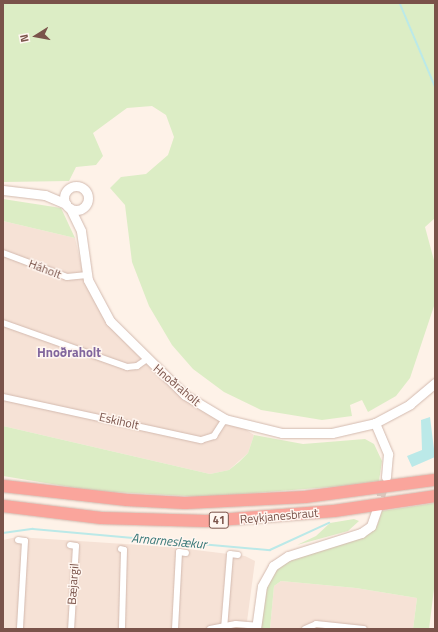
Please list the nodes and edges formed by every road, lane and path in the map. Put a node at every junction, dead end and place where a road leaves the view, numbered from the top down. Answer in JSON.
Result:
{"nodes":[{"id":1,"x":3,"y":190,"type":"edge"},
{"id":2,"x":67,"y":191,"type":"junction"},
{"id":3,"x":45,"y":195,"type":"junction"},
{"id":4,"x":68,"y":206,"type":"junction"},
{"id":5,"x":84,"y":206,"type":"junction"},
{"id":6,"x":81,"y":231,"type":"junction"},
{"id":7,"x":3,"y":253,"type":"edge"},
{"id":8,"x":87,"y":275,"type":"junction"},
{"id":9,"x":3,"y":324,"type":"edge"},
{"id":10,"x":147,"y":359,"type":"junction"},
{"id":11,"x":435,"y":383,"type":"edge"},
{"id":12,"x":3,"y":397,"type":"edge"},
{"id":13,"x":225,"y":419,"type":"junction"},
{"id":14,"x":375,"y":423,"type":"junction"},
{"id":15,"x":386,"y":477,"type":"tunnel mouth"},
{"id":16,"x":435,"y":480,"type":"edge"},
{"id":17,"x":3,"y":486,"type":"edge"},
{"id":18,"x":435,"y":496,"type":"edge"},
{"id":19,"x":3,"y":506,"type":"edge"},
{"id":20,"x":377,"y":509,"type":"tunnel mouth"},
{"id":21,"x":18,"y":540,"type":"dead end"},
{"id":22,"x":70,"y":545,"type":"dead end"},
{"id":23,"x":121,"y":549,"type":"dead end"},
{"id":24,"x":186,"y":553,"type":"dead end"},
{"id":25,"x":238,"y":555,"type":"dead end"},
{"id":26,"x":224,"y":627,"type":"edge"},
{"id":27,"x":256,"y":628,"type":"edge"},
{"id":28,"x":20,"y":629,"type":"edge"},
{"id":29,"x":71,"y":629,"type":"edge"},
{"id":30,"x":122,"y":629,"type":"edge"},
{"id":31,"x":175,"y":629,"type":"edge"},
{"id":32,"x":210,"y":629,"type":"edge"},
{"id":33,"x":305,"y":629,"type":"edge"},
{"id":34,"x":364,"y":629,"type":"edge"}],
"edges":[{"from":1,"to":3,"type":"street"},
{"from":2,"to":3,"type":"street"},
{"from":2,"to":4,"type":"street"},
{"from":2,"to":5,"type":"street"},
{"from":3,"to":4,"type":"street"},
{"from":4,"to":5,"type":"street"},
{"from":4,"to":6,"type":"street","name":"Hnoðraholt"},
{"from":5,"to":6,"type":"street","name":"Hnoðraholt"},
{"from":6,"to":8,"type":"street","name":"Hnoðraholt"},
{"from":7,"to":8,"type":"street","name":"Háholt"},
{"from":8,"to":10,"type":"street","name":"Hnoðraholt"},
{"from":9,"to":10,"type":"street"},
{"from":10,"to":13,"type":"street","name":"Hnoðraholt"},
{"from":11,"to":14,"type":"street","name":"Hnoðraholt"},
{"from":12,"to":13,"type":"street","name":"Eskiholt"},
{"from":13,"to":14,"type":"street","name":"Hnoðraholt"},
{"from":14,"to":15,"type":"street"},
{"from":16,"to":17,"type":"highway","name":"Reykjanesbraut","number":"41"},
{"from":18,"to":19,"type":"highway","name":"Reykjanesbraut","number":"41"},
{"from":20,"to":27,"type":"street"},
{"from":21,"to":28,"type":"street"},
{"from":22,"to":29,"type":"street","name":"Bæjargil"},
{"from":23,"to":30,"type":"street"},
{"from":24,"to":31,"type":"street"},
{"from":25,"to":26,"type":"street"},
{"from":26,"to":27,"type":"street"},
{"from":26,"to":32,"type":"street"},
{"from":33,"to":34,"type":"street"}]}
